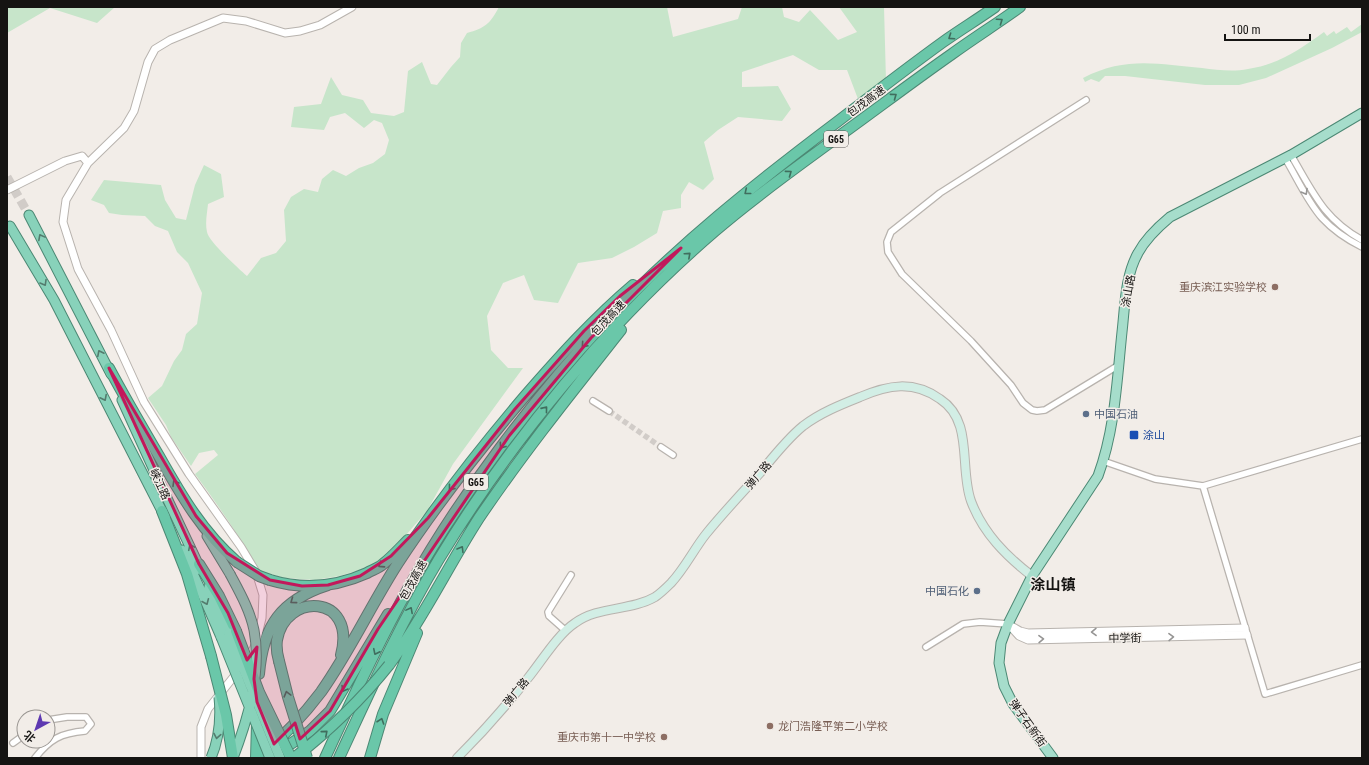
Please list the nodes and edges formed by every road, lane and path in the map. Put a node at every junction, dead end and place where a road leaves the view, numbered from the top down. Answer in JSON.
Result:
{"nodes":[{"id":1,"x":352,"y":7,"type":"edge"},
{"id":2,"x":995,"y":7,"type":"edge"},
{"id":3,"x":1020,"y":7,"type":"edge"},
{"id":4,"x":1086,"y":100,"type":"dead end"},
{"id":5,"x":1362,"y":113,"type":"edge"},
{"id":6,"x":1288,"y":156,"type":"junction"},
{"id":7,"x":88,"y":163,"type":"junction"},
{"id":8,"x":7,"y":190,"type":"edge"},
{"id":9,"x":29,"y":215,"type":"tunnel mouth"},
{"id":10,"x":10,"y":226,"type":"dead end"},
{"id":11,"x":1362,"y":240,"type":"edge"},
{"id":12,"x":1362,"y":247,"type":"edge"},
{"id":13,"x":680,"y":248,"type":"junction"},
{"id":14,"x":660,"y":282,"type":"junction"},
{"id":15,"x":1119,"y":365,"type":"junction"},
{"id":16,"x":108,"y":368,"type":"junction"},
{"id":17,"x":593,"y":400,"type":"dead end"},
{"id":18,"x":609,"y":411,"type":"tunnel mouth"},
{"id":19,"x":1362,"y":439,"type":"edge"},
{"id":20,"x":661,"y":447,"type":"tunnel mouth"},
{"id":21,"x":673,"y":455,"type":"dead end"},
{"id":22,"x":1103,"y":461,"type":"junction"},
{"id":23,"x":1203,"y":486,"type":"junction"},
{"id":24,"x":162,"y":511,"type":"junction"},
{"id":25,"x":196,"y":516,"type":"junction"},
{"id":26,"x":428,"y":518,"type":"junction"},
{"id":27,"x":199,"y":564,"type":"joint"},
{"id":28,"x":571,"y":575,"type":"dead end"},
{"id":29,"x":1032,"y":576,"type":"junction"},
{"id":30,"x":443,"y":578,"type":"junction"},
{"id":31,"x":328,"y":585,"type":"junction"},
{"id":32,"x":410,"y":585,"type":"junction"},
{"id":33,"x":1008,"y":624,"type":"junction"},
{"id":34,"x":566,"y":631,"type":"junction"},
{"id":35,"x":1246,"y":632,"type":"junction"},
{"id":36,"x":228,"y":634,"type":"junction"},
{"id":37,"x":926,"y":647,"type":"dead end"},
{"id":38,"x":211,"y":656,"type":"junction"},
{"id":39,"x":1362,"y":665,"type":"edge"},
{"id":40,"x":336,"y":669,"type":"junction"},
{"id":41,"x":56,"y":719,"type":"edge"},
{"id":42,"x":56,"y":738,"type":"edge"},
{"id":43,"x":16,"y":742,"type":"edge"},
{"id":44,"x":13,"y":744,"type":"dead end"},
{"id":45,"x":44,"y":749,"type":"edge"},
{"id":46,"x":326,"y":756,"type":"edge"},
{"id":47,"x":35,"y":758,"type":"edge"},
{"id":48,"x":201,"y":758,"type":"edge"},
{"id":49,"x":211,"y":758,"type":"edge"},
{"id":50,"x":233,"y":758,"type":"edge"},
{"id":51,"x":257,"y":758,"type":"edge"},
{"id":52,"x":267,"y":758,"type":"edge"},
{"id":53,"x":270,"y":758,"type":"edge"},
{"id":54,"x":280,"y":758,"type":"edge"},
{"id":55,"x":293,"y":758,"type":"edge"},
{"id":56,"x":307,"y":758,"type":"edge"},
{"id":57,"x":339,"y":758,"type":"edge"},
{"id":58,"x":370,"y":758,"type":"edge"},
{"id":59,"x":457,"y":758,"type":"edge"},
{"id":60,"x":1053,"y":758,"type":"edge"}],
"edges":[{"from":1,"to":7,"type":"street"},
{"from":2,"to":13,"type":"highway","name":"包茂高速","number":"G65","one_way":true},
{"from":14,"to":3,"type":"highway","name":"包茂高速","number":"G65","one_way":true},
{"from":4,"to":15,"type":"street"},
{"from":5,"to":6,"type":"main road","name":"涂山路"},
{"from":6,"to":11,"type":"street"},
{"from":6,"to":12,"type":"street","one_way":true},
{"from":6,"to":15,"type":"main road","name":"涂山路"},
{"from":7,"to":8,"type":"street"},
{"from":7,"to":48,"type":"street"},
{"from":16,"to":9,"type":"highway","name":"峡江路","one_way":true},
{"from":10,"to":24,"type":"highway","name":"峡江路","one_way":true},
{"from":13,"to":26,"type":"highway","one_way":true},
{"from":13,"to":32,"type":"highway","name":"包茂高速","number":"G65","one_way":true},
{"from":30,"to":14,"type":"highway","one_way":true},
{"from":57,"to":14,"type":"highway","name":"包茂高速","number":"G65","one_way":true},
{"from":15,"to":22,"type":"main road","name":"涂山路"},
{"from":25,"to":16,"type":"highway","one_way":true},
{"from":27,"to":16,"type":"highway","name":"峡江路","one_way":true},
{"from":17,"to":18,"type":"street"},
{"from":19,"to":23,"type":"street"},
{"from":20,"to":21,"type":"street"},
{"from":22,"to":23,"type":"street"},
{"from":22,"to":29,"type":"main road","name":"涂山路"},
{"from":23,"to":35,"type":"street"},
{"from":24,"to":36,"type":"highway","name":"峡江路","one_way":true},
{"from":24,"to":38,"type":"highway"},
{"from":25,"to":31,"type":"highway","bridge":true},
{"from":25,"to":50,"type":"highway","bridge":true},
{"from":26,"to":31,"type":"highway","one_way":true},
{"from":26,"to":40,"type":"highway"},
{"from":27,"to":36,"type":"highway"},
{"from":28,"to":34,"type":"street"},
{"from":29,"to":33,"type":"main road","name":"弹子石新街"},
{"from":29,"to":34,"type":"main road","name":"弹广路"},
{"from":55,"to":30,"type":"highway","one_way":true,"bridge":true},
{"from":58,"to":30,"type":"highway","one_way":true},
{"from":31,"to":51,"type":"highway","one_way":true,"bridge":true},
{"from":32,"to":46,"type":"highway","name":"包茂高速","number":"G65","one_way":true},
{"from":32,"to":52,"type":"highway","one_way":true},
{"from":33,"to":35,"type":"street","name":"中学街"},
{"from":33,"to":37,"type":"street"},
{"from":33,"to":60,"type":"main road","name":"弹子石新街"},
{"from":34,"to":59,"type":"main road","name":"弹广路"},
{"from":35,"to":39,"type":"street"},
{"from":36,"to":53,"type":"highway","name":"峡江路","bridge":true},
{"from":36,"to":54,"type":"highway","name":"峡江路","bridge":true},
{"from":36,"to":55,"type":"highway","bridge":true},
{"from":38,"to":49,"type":"highway","one_way":true,"bridge":true},
{"from":38,"to":50,"type":"highway","bridge":true},
{"from":40,"to":51,"type":"highway","bridge":true},
{"from":56,"to":40,"type":"highway","one_way":true,"bridge":true},
{"from":41,"to":42,"type":"street"},
{"from":43,"to":44,"type":"street"},
{"from":45,"to":47,"type":"street"}]}
